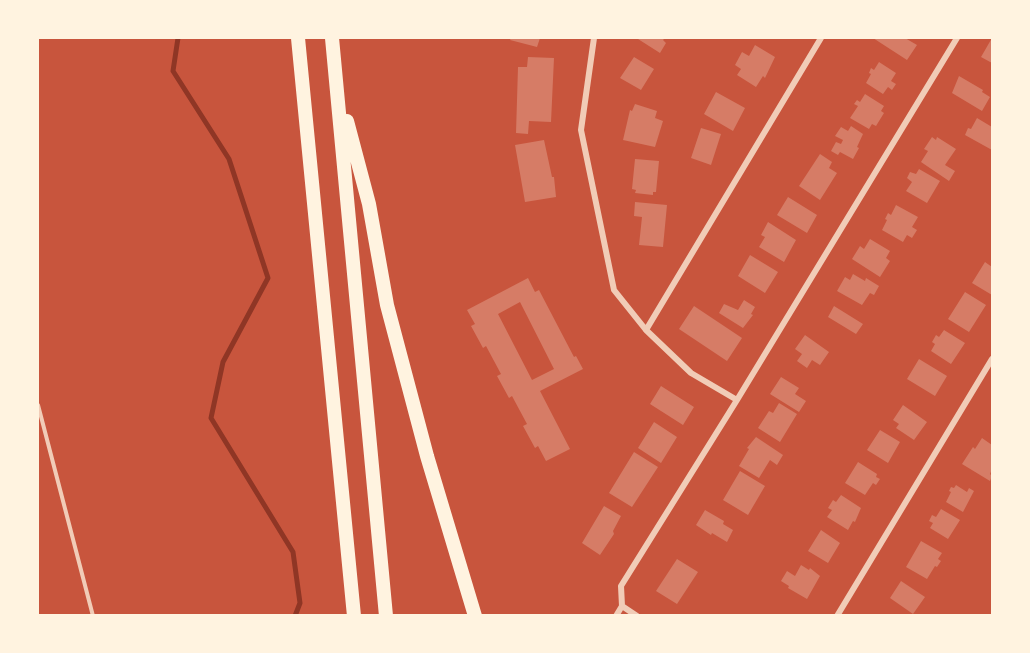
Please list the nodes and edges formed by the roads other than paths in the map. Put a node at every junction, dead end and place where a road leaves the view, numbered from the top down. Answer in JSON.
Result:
{"nodes":[{"id":1,"x":298,"y":38,"type":"edge"},
{"id":2,"x":332,"y":38,"type":"edge"},
{"id":3,"x":594,"y":38,"type":"edge"},
{"id":4,"x":821,"y":38,"type":"edge"},
{"id":5,"x":957,"y":38,"type":"edge"},
{"id":6,"x":336,"y":82,"type":"junction"},
{"id":7,"x":646,"y":330,"type":"junction"},
{"id":8,"x":993,"y":359,"type":"edge"},
{"id":9,"x":736,"y":400,"type":"junction"},
{"id":10,"x":38,"y":405,"type":"edge"},
{"id":11,"x":622,"y":606,"type":"junction"},
{"id":12,"x":93,"y":615,"type":"edge"},
{"id":13,"x":353,"y":615,"type":"edge"},
{"id":14,"x":386,"y":615,"type":"edge"},
{"id":15,"x":475,"y":615,"type":"edge"},
{"id":16,"x":616,"y":615,"type":"edge"},
{"id":17,"x":637,"y":615,"type":"edge"},
{"id":18,"x":837,"y":615,"type":"edge"}],
"edges":[{"from":1,"to":13,"type":"highway"},
{"from":2,"to":6,"type":"highway"},
{"from":3,"to":7,"type":"street"},
{"from":4,"to":7,"type":"street"},
{"from":5,"to":9,"type":"street"},
{"from":6,"to":14,"type":"highway"},
{"from":6,"to":15,"type":"highway"},
{"from":7,"to":9,"type":"street"},
{"from":8,"to":18,"type":"street"},
{"from":9,"to":11,"type":"street"},
{"from":10,"to":12,"type":"lane"},
{"from":11,"to":16,"type":"street"},
{"from":11,"to":17,"type":"street"}]}
